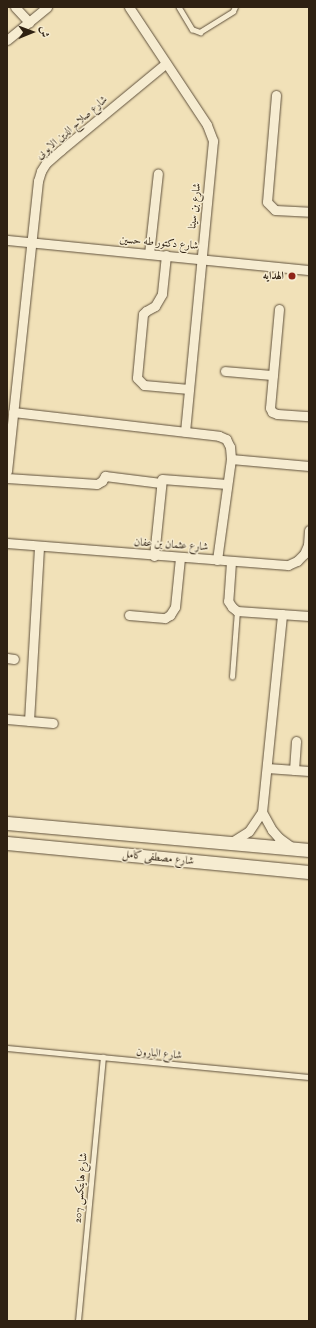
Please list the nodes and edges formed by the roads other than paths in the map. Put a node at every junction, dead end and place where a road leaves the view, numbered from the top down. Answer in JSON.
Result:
{"nodes":[{"id":1,"x":15,"y":7,"type":"edge"},
{"id":2,"x":47,"y":7,"type":"edge"},
{"id":3,"x":129,"y":7,"type":"edge"},
{"id":4,"x":179,"y":7,"type":"edge"},
{"id":5,"x":235,"y":7,"type":"edge"},
{"id":6,"x":29,"y":22,"type":"junction"},
{"id":7,"x":7,"y":40,"type":"edge"},
{"id":8,"x":166,"y":63,"type":"junction"},
{"id":9,"x":276,"y":95,"type":"dead end"},
{"id":10,"x":158,"y":172,"type":"dead end"},
{"id":11,"x":309,"y":212,"type":"edge"},
{"id":12,"x":7,"y":240,"type":"edge"},
{"id":13,"x":31,"y":243,"type":"junction"},
{"id":14,"x":149,"y":254,"type":"junction"},
{"id":15,"x":166,"y":256,"type":"junction"},
{"id":16,"x":202,"y":259,"type":"junction"},
{"id":17,"x":309,"y":270,"type":"edge"},
{"id":18,"x":279,"y":309,"type":"dead end"},
{"id":19,"x":225,"y":371,"type":"dead end"},
{"id":20,"x":273,"y":375,"type":"junction"},
{"id":21,"x":189,"y":389,"type":"junction"},
{"id":22,"x":13,"y":412,"type":"junction"},
{"id":23,"x":309,"y":416,"type":"edge"},
{"id":24,"x":10,"y":424,"type":"edge"},
{"id":25,"x":184,"y":432,"type":"junction"},
{"id":26,"x":230,"y":459,"type":"junction"},
{"id":27,"x":309,"y":466,"type":"edge"},
{"id":28,"x":7,"y":471,"type":"edge"},
{"id":29,"x":7,"y":478,"type":"edge"},
{"id":30,"x":161,"y":483,"type":"junction"},
{"id":31,"x":227,"y":484,"type":"junction"},
{"id":32,"x":309,"y":530,"type":"edge"},
{"id":33,"x":7,"y":543,"type":"edge"},
{"id":34,"x":308,"y":545,"type":"edge"},
{"id":35,"x":39,"y":546,"type":"junction"},
{"id":36,"x":154,"y":556,"type":"junction"},
{"id":37,"x":180,"y":558,"type":"junction"},
{"id":38,"x":217,"y":560,"type":"junction"},
{"id":39,"x":231,"y":562,"type":"junction"},
{"id":40,"x":237,"y":611,"type":"junction"},
{"id":41,"x":282,"y":614,"type":"junction"},
{"id":42,"x":129,"y":615,"type":"dead end"},
{"id":43,"x":309,"y":616,"type":"edge"},
{"id":44,"x":232,"y":677,"type":"dead end"},
{"id":45,"x":7,"y":719,"type":"edge"},
{"id":46,"x":29,"y":721,"type":"junction"},
{"id":47,"x":53,"y":723,"type":"dead end"},
{"id":48,"x":296,"y":741,"type":"dead end"},
{"id":49,"x":267,"y":768,"type":"junction"},
{"id":50,"x":294,"y":770,"type":"junction"},
{"id":51,"x":309,"y":771,"type":"edge"},
{"id":52,"x":262,"y":812,"type":"junction"},
{"id":53,"x":7,"y":823,"type":"edge"},
{"id":54,"x":7,"y":843,"type":"edge"},
{"id":55,"x":228,"y":843,"type":"junction"},
{"id":56,"x":303,"y":850,"type":"edge"},
{"id":57,"x":309,"y":872,"type":"edge"},
{"id":58,"x":7,"y":1048,"type":"edge"},
{"id":59,"x":103,"y":1057,"type":"junction"},
{"id":60,"x":309,"y":1077,"type":"edge"},
{"id":61,"x":78,"y":1321,"type":"edge"}],
"edges":[{"from":1,"to":6,"type":"street"},
{"from":2,"to":6,"type":"street"},
{"from":3,"to":8,"type":"street","name":"شارع بن سينا"},
{"from":4,"to":5,"type":"lane"},
{"from":6,"to":7,"type":"street"},
{"from":8,"to":13,"type":"street","name":"شارع صلاح الدين الايوبى"},
{"from":8,"to":16,"type":"street","name":"شارع بن سينا"},
{"from":9,"to":11,"type":"street"},
{"from":10,"to":14,"type":"street"},
{"from":12,"to":13,"type":"street","name":"شارع دكتور طه حسين"},
{"from":13,"to":14,"type":"street","name":"شارع دكتور طه حسين"},
{"from":13,"to":22,"type":"street","name":"شارع صلاح الدين الايوبى"},
{"from":14,"to":15,"type":"street","name":"شارع دكتور طه حسين"},
{"from":15,"to":16,"type":"street","name":"شارع دكتور طه حسين"},
{"from":15,"to":21,"type":"street"},
{"from":16,"to":17,"type":"street","name":"شارع دكتور طه حسين"},
{"from":16,"to":21,"type":"street","name":"شارع بن سينا"},
{"from":18,"to":20,"type":"street"},
{"from":19,"to":20,"type":"street"},
{"from":20,"to":23,"type":"street"},
{"from":21,"to":25,"type":"street","name":"شارع بن سينا"},
{"from":22,"to":24,"type":"street","name":"شارع صلاح الدين الايوبى"},
{"from":22,"to":25,"type":"street"},
{"from":24,"to":28,"type":"street","name":"شارع صلاح الدين الايوبى"},
{"from":25,"to":26,"type":"street"},
{"from":26,"to":27,"type":"street"},
{"from":26,"to":31,"type":"street"},
{"from":29,"to":30,"type":"street"},
{"from":30,"to":31,"type":"street"},
{"from":30,"to":36,"type":"street"},
{"from":31,"to":38,"type":"street"},
{"from":32,"to":34,"type":"street","name":"شارع عثمان بن عفان"},
{"from":33,"to":35,"type":"street","name":"شارع عثمان بن عفان"},
{"from":34,"to":39,"type":"street","name":"شارع عثمان بن عفان"},
{"from":35,"to":36,"type":"street","name":"شارع عثمان بن عفان"},
{"from":35,"to":46,"type":"street"},
{"from":36,"to":37,"type":"street","name":"شارع عثمان بن عفان"},
{"from":37,"to":38,"type":"street","name":"شارع عثمان بن عفان"},
{"from":37,"to":42,"type":"street"},
{"from":38,"to":39,"type":"street","name":"شارع عثمان بن عفان"},
{"from":39,"to":40,"type":"street"},
{"from":40,"to":41,"type":"street"},
{"from":40,"to":44,"type":"lane"},
{"from":41,"to":43,"type":"street"},
{"from":41,"to":49,"type":"street"},
{"from":45,"to":46,"type":"street"},
{"from":46,"to":47,"type":"street"},
{"from":48,"to":50,"type":"street"},
{"from":49,"to":50,"type":"street"},
{"from":49,"to":52,"type":"street"},
{"from":50,"to":51,"type":"street"},
{"from":52,"to":55,"type":"street"},
{"from":52,"to":56,"type":"street"},
{"from":53,"to":55,"type":"street","name":"شارع مصطفى كامل"},
{"from":54,"to":57,"type":"street","name":"شارع مصطفى كامل"},
{"from":55,"to":56,"type":"street","name":"شارع مصطفى كامل"},
{"from":58,"to":59,"type":"lane","name":"شارع البارون"},
{"from":59,"to":60,"type":"lane","name":"شارع البارون"},
{"from":59,"to":61,"type":"lane","name":"شارع هايتكس 207"}]}
